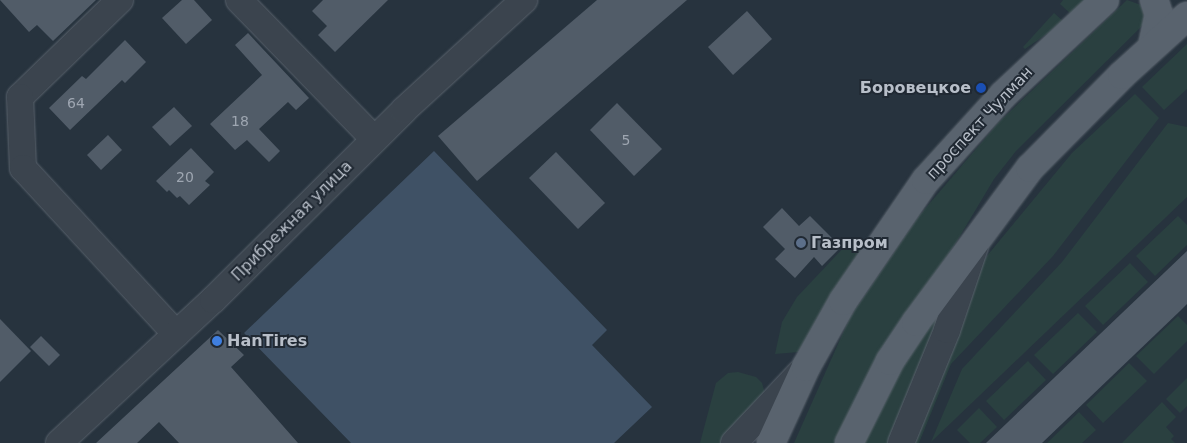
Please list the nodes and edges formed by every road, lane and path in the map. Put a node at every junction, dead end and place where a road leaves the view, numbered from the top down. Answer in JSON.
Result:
{"nodes":[{"id":1,"x":120,"y":0,"type":"edge"},
{"id":2,"x":239,"y":0,"type":"edge"},
{"id":3,"x":524,"y":0,"type":"edge"},
{"id":4,"x":1105,"y":0,"type":"edge"},
{"id":5,"x":1154,"y":0,"type":"edge"},
{"id":6,"x":1186,"y":19,"type":"edge"},
{"id":7,"x":1152,"y":47,"type":"junction"},
{"id":8,"x":374,"y":139,"type":"junction"},
{"id":9,"x":979,"y":234,"type":"junction"},
{"id":10,"x":176,"y":334,"type":"junction"},
{"id":11,"x":806,"y":367,"type":"junction"},
{"id":12,"x":59,"y":443,"type":"edge"},
{"id":13,"x":734,"y":443,"type":"edge"},
{"id":14,"x":771,"y":443,"type":"edge"},
{"id":15,"x":849,"y":443,"type":"edge"},
{"id":16,"x":901,"y":443,"type":"edge"}],
"edges":[{"from":1,"to":10,"type":"street"},
{"from":2,"to":8,"type":"street"},
{"from":3,"to":8,"type":"street","name":"Прибрежная улица"},
{"from":4,"to":11,"type":"main road","name":"проспект Чулман"},
{"from":5,"to":7,"type":"main road"},
{"from":6,"to":7,"type":"main road"},
{"from":7,"to":9,"type":"main road"},
{"from":8,"to":10,"type":"street","name":"Прибрежная улица"},
{"from":9,"to":15,"type":"main road"},
{"from":9,"to":16,"type":"street"},
{"from":10,"to":12,"type":"street","name":"Прибрежная улица"},
{"from":11,"to":13,"type":"street"},
{"from":11,"to":14,"type":"main road","name":"проспект Чулман"}]}
